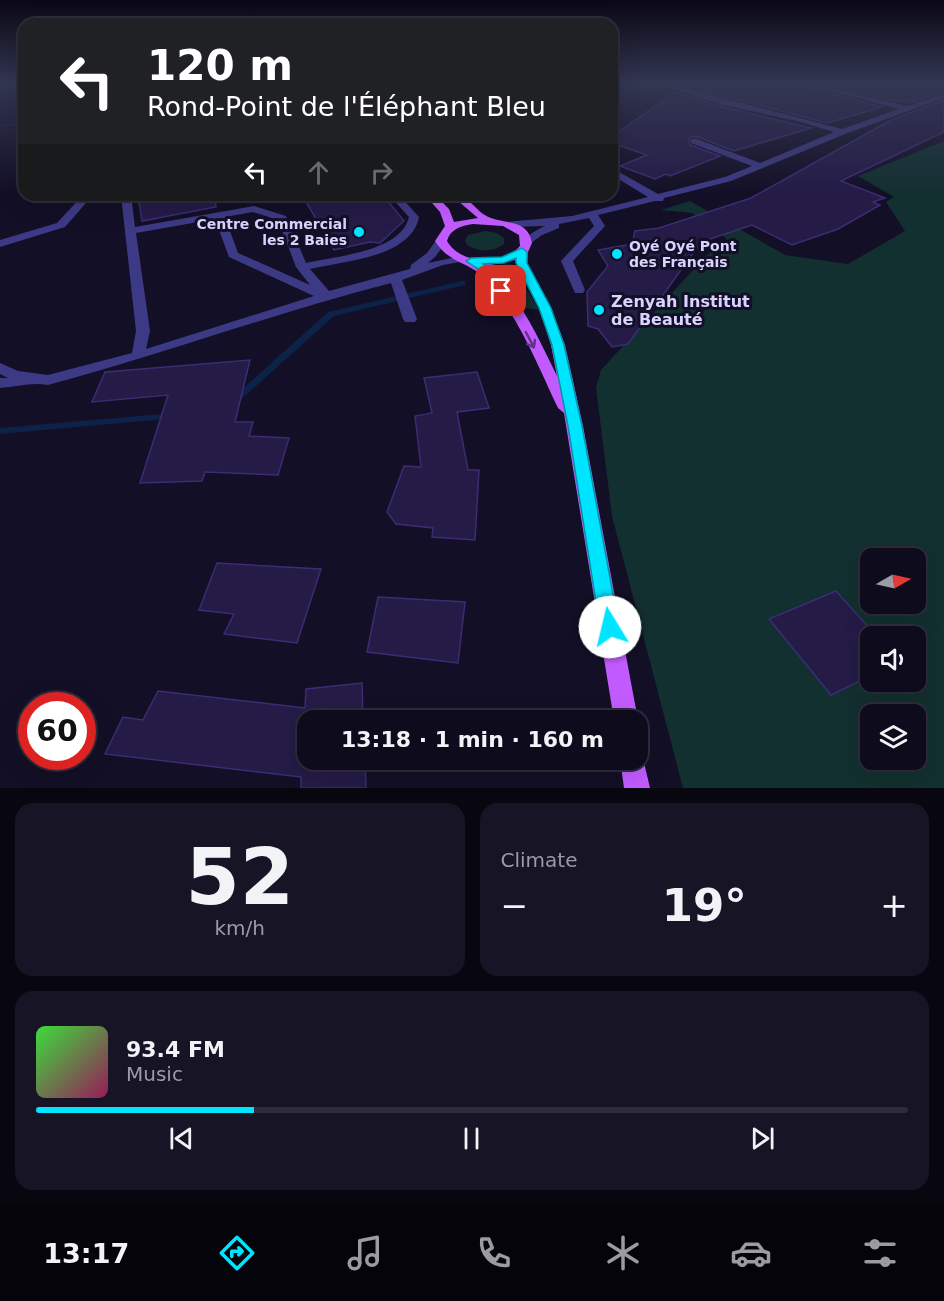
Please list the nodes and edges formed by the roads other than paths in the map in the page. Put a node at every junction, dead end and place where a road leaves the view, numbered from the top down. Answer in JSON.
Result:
{"nodes":[{"id":1,"x":805,"y":121,"type":"edge"},
{"id":2,"x":874,"y":121,"type":"edge"},
{"id":3,"x":842,"y":132,"type":"junction"},
{"id":4,"x":694,"y":141,"type":"dead end"},
{"id":5,"x":761,"y":166,"type":"junction"},
{"id":6,"x":618,"y":175,"type":"edge"},
{"id":7,"x":659,"y":199,"type":"junction"},
{"id":8,"x":83,"y":201,"type":"edge"},
{"id":9,"x":127,"y":201,"type":"edge"},
{"id":10,"x":399,"y":201,"type":"edge"},
{"id":11,"x":436,"y":201,"type":"edge"},
{"id":12,"x":463,"y":201,"type":"edge"},
{"id":13,"x":592,"y":214,"type":"junction"},
{"id":14,"x":219,"y":215,"type":"junction"},
{"id":15,"x":572,"y":219,"type":"junction"},
{"id":16,"x":487,"y":220,"type":"junction"},
{"id":17,"x":508,"y":224,"type":"junction"},
{"id":18,"x":451,"y":228,"type":"junction"},
{"id":19,"x":131,"y":231,"type":"junction"},
{"id":20,"x":441,"y":241,"type":"junction"},
{"id":21,"x":0,"y":244,"type":"edge"},
{"id":22,"x":525,"y":247,"type":"junction"},
{"id":23,"x":466,"y":260,"type":"junction"},
{"id":24,"x":302,"y":267,"type":"junction"},
{"id":25,"x":399,"y":277,"type":"junction"},
{"id":26,"x":579,"y":290,"type":"dead end"},
{"id":27,"x":326,"y":296,"type":"junction"},
{"id":28,"x":410,"y":320,"type":"dead end"},
{"id":29,"x":138,"y":356,"type":"junction"},
{"id":30,"x":0,"y":368,"type":"edge"},
{"id":31,"x":48,"y":380,"type":"junction"},
{"id":32,"x":0,"y":383,"type":"edge"},
{"id":33,"x":575,"y":426,"type":"junction"},
{"id":34,"x":624,"y":710,"type":"edge"},
{"id":35,"x":634,"y":770,"type":"edge"},
{"id":36,"x":637,"y":788,"type":"edge"}],
"edges":[{"from":1,"to":3,"type":"street"},
{"from":2,"to":3,"type":"street"},
{"from":3,"to":5,"type":"street"},
{"from":4,"to":5,"type":"street"},
{"from":5,"to":7,"type":"street"},
{"from":6,"to":7,"type":"street"},
{"from":7,"to":13,"type":"street"},
{"from":8,"to":21,"type":"street"},
{"from":9,"to":19,"type":"street"},
{"from":10,"to":24,"type":"street"},
{"from":11,"to":18,"type":"main road"},
{"from":12,"to":16,"type":"main road"},
{"from":13,"to":15,"type":"street"},
{"from":13,"to":26,"type":"street"},
{"from":14,"to":19,"type":"street"},
{"from":14,"to":24,"type":"street"},
{"from":14,"to":27,"type":"street"},
{"from":15,"to":17,"type":"street"},
{"from":15,"to":22,"type":"street"},
{"from":16,"to":17,"type":"main road"},
{"from":16,"to":18,"type":"main road"},
{"from":17,"to":22,"type":"main road"},
{"from":18,"to":20,"type":"main road"},
{"from":19,"to":29,"type":"street"},
{"from":20,"to":23,"type":"main road"},
{"from":20,"to":25,"type":"street"},
{"from":22,"to":23,"type":"main road"},
{"from":22,"to":33,"type":"main road"},
{"from":23,"to":25,"type":"street"},
{"from":23,"to":33,"type":"main road","one_way":true},
{"from":24,"to":27,"type":"street"},
{"from":25,"to":27,"type":"street"},
{"from":25,"to":28,"type":"street"},
{"from":27,"to":29,"type":"street"},
{"from":29,"to":31,"type":"street"},
{"from":30,"to":31,"type":"street"},
{"from":31,"to":32,"type":"street"},
{"from":33,"to":34,"type":"main road"},
{"from":35,"to":36,"type":"main road"}]}
